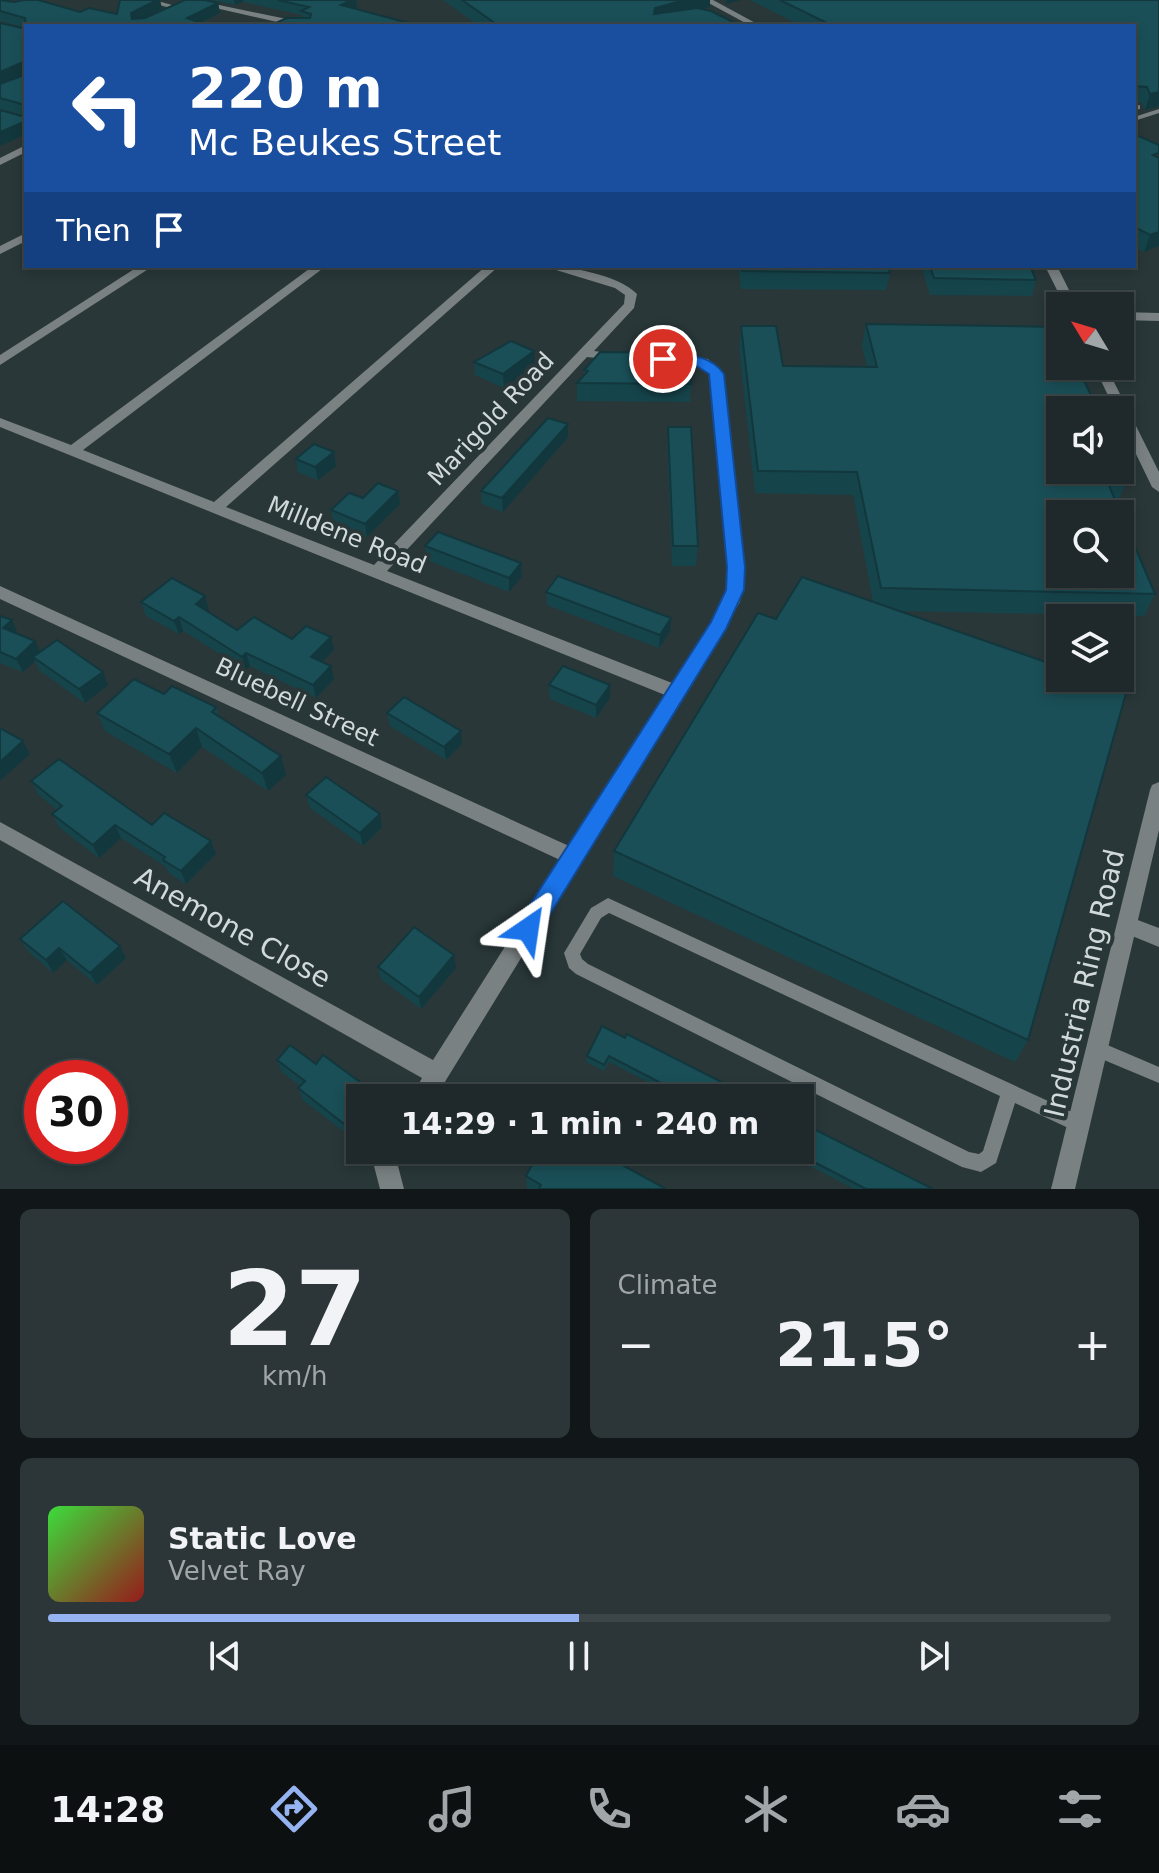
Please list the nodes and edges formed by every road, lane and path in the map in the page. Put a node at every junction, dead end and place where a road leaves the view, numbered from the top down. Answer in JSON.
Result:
{"nodes":[{"id":1,"x":143,"y":0,"type":"edge"},
{"id":2,"x":707,"y":0,"type":"edge"},
{"id":3,"x":194,"y":1,"type":"edge"},
{"id":4,"x":179,"y":8,"type":"junction"},
{"id":5,"x":165,"y":14,"type":"edge"},
{"id":6,"x":277,"y":20,"type":"junction"},
{"id":7,"x":268,"y":24,"type":"edge"},
{"id":8,"x":296,"y":24,"type":"edge"},
{"id":9,"x":753,"y":24,"type":"edge"},
{"id":10,"x":1158,"y":112,"type":"edge"},
{"id":11,"x":1136,"y":118,"type":"edge"},
{"id":12,"x":24,"y":149,"type":"edge"},
{"id":13,"x":0,"y":162,"type":"edge"},
{"id":14,"x":24,"y":237,"type":"edge"},
{"id":15,"x":0,"y":251,"type":"edge"},
{"id":16,"x":144,"y":268,"type":"edge"},
{"id":17,"x":317,"y":268,"type":"edge"},
{"id":18,"x":491,"y":268,"type":"edge"},
{"id":19,"x":556,"y":268,"type":"edge"},
{"id":20,"x":1052,"y":268,"type":"edge"},
{"id":21,"x":1064,"y":292,"type":"edge"},
{"id":22,"x":1134,"y":316,"type":"edge"},
{"id":23,"x":1159,"y":317,"type":"edge"},
{"id":24,"x":583,"y":353,"type":"junction"},
{"id":25,"x":636,"y":358,"type":"edge"},
{"id":26,"x":663,"y":359,"type":"edge"},
{"id":27,"x":0,"y":361,"type":"edge"},
{"id":28,"x":1107,"y":380,"type":"edge"},
{"id":29,"x":0,"y":422,"type":"edge"},
{"id":30,"x":72,"y":451,"type":"junction"},
{"id":31,"x":1159,"y":487,"type":"edge"},
{"id":32,"x":216,"y":508,"type":"junction"},
{"id":33,"x":377,"y":572,"type":"junction"},
{"id":34,"x":0,"y":592,"type":"edge"},
{"id":35,"x":676,"y":692,"type":"junction"},
{"id":36,"x":1159,"y":790,"type":"edge"},
{"id":37,"x":0,"y":830,"type":"edge"},
{"id":38,"x":573,"y":857,"type":"junction"},
{"id":39,"x":1127,"y":925,"type":"junction"},
{"id":40,"x":1159,"y":938,"type":"edge"},
{"id":41,"x":1098,"y":1049,"type":"junction"},
{"id":42,"x":437,"y":1074,"type":"junction"},
{"id":43,"x":1159,"y":1075,"type":"edge"},
{"id":44,"x":431,"y":1084,"type":"edge"},
{"id":45,"x":1010,"y":1092,"type":"junction"},
{"id":46,"x":1079,"y":1124,"type":"junction"},
{"id":47,"x":386,"y":1164,"type":"edge"},
{"id":48,"x":392,"y":1189,"type":"edge"},
{"id":49,"x":1063,"y":1189,"type":"edge"}],
"edges":[{"from":1,"to":4,"type":"street"},
{"from":2,"to":9,"type":"street"},
{"from":3,"to":4,"type":"street"},
{"from":3,"to":6,"type":"street"},
{"from":4,"to":5,"type":"street"},
{"from":6,"to":7,"type":"street"},
{"from":6,"to":8,"type":"street"},
{"from":10,"to":11,"type":"lane"},
{"from":12,"to":13,"type":"street"},
{"from":14,"to":15,"type":"street"},
{"from":16,"to":27,"type":"street"},
{"from":17,"to":30,"type":"street"},
{"from":18,"to":32,"type":"street"},
{"from":19,"to":24,"type":"street","name":"Marigold Road"},
{"from":20,"to":21,"type":"street"},
{"from":22,"to":23,"type":"street"},
{"from":24,"to":25,"type":"street"},
{"from":24,"to":33,"type":"street","name":"Marigold Road"},
{"from":26,"to":35,"type":"street"},
{"from":28,"to":31,"type":"street"},
{"from":29,"to":30,"type":"street","name":"Milldene Road"},
{"from":30,"to":32,"type":"street","name":"Milldene Road"},
{"from":32,"to":33,"type":"street","name":"Milldene Road"},
{"from":33,"to":35,"type":"street","name":"Milldene Road"},
{"from":34,"to":38,"type":"street","name":"Bluebell Street"},
{"from":35,"to":38,"type":"street"},
{"from":36,"to":39,"type":"street","name":"Industria Ring Road"},
{"from":37,"to":42,"type":"street","name":"Anemone Close"},
{"from":38,"to":42,"type":"street"},
{"from":39,"to":40,"type":"street"},
{"from":39,"to":41,"type":"street","name":"Industria Ring Road"},
{"from":41,"to":43,"type":"lane"},
{"from":41,"to":46,"type":"street","name":"Industria Ring Road"},
{"from":42,"to":44,"type":"street"},
{"from":45,"to":45,"type":"lane"},
{"from":45,"to":46,"type":"lane"},
{"from":46,"to":49,"type":"street","name":"Industria Ring Road"},
{"from":47,"to":48,"type":"street"}]}
